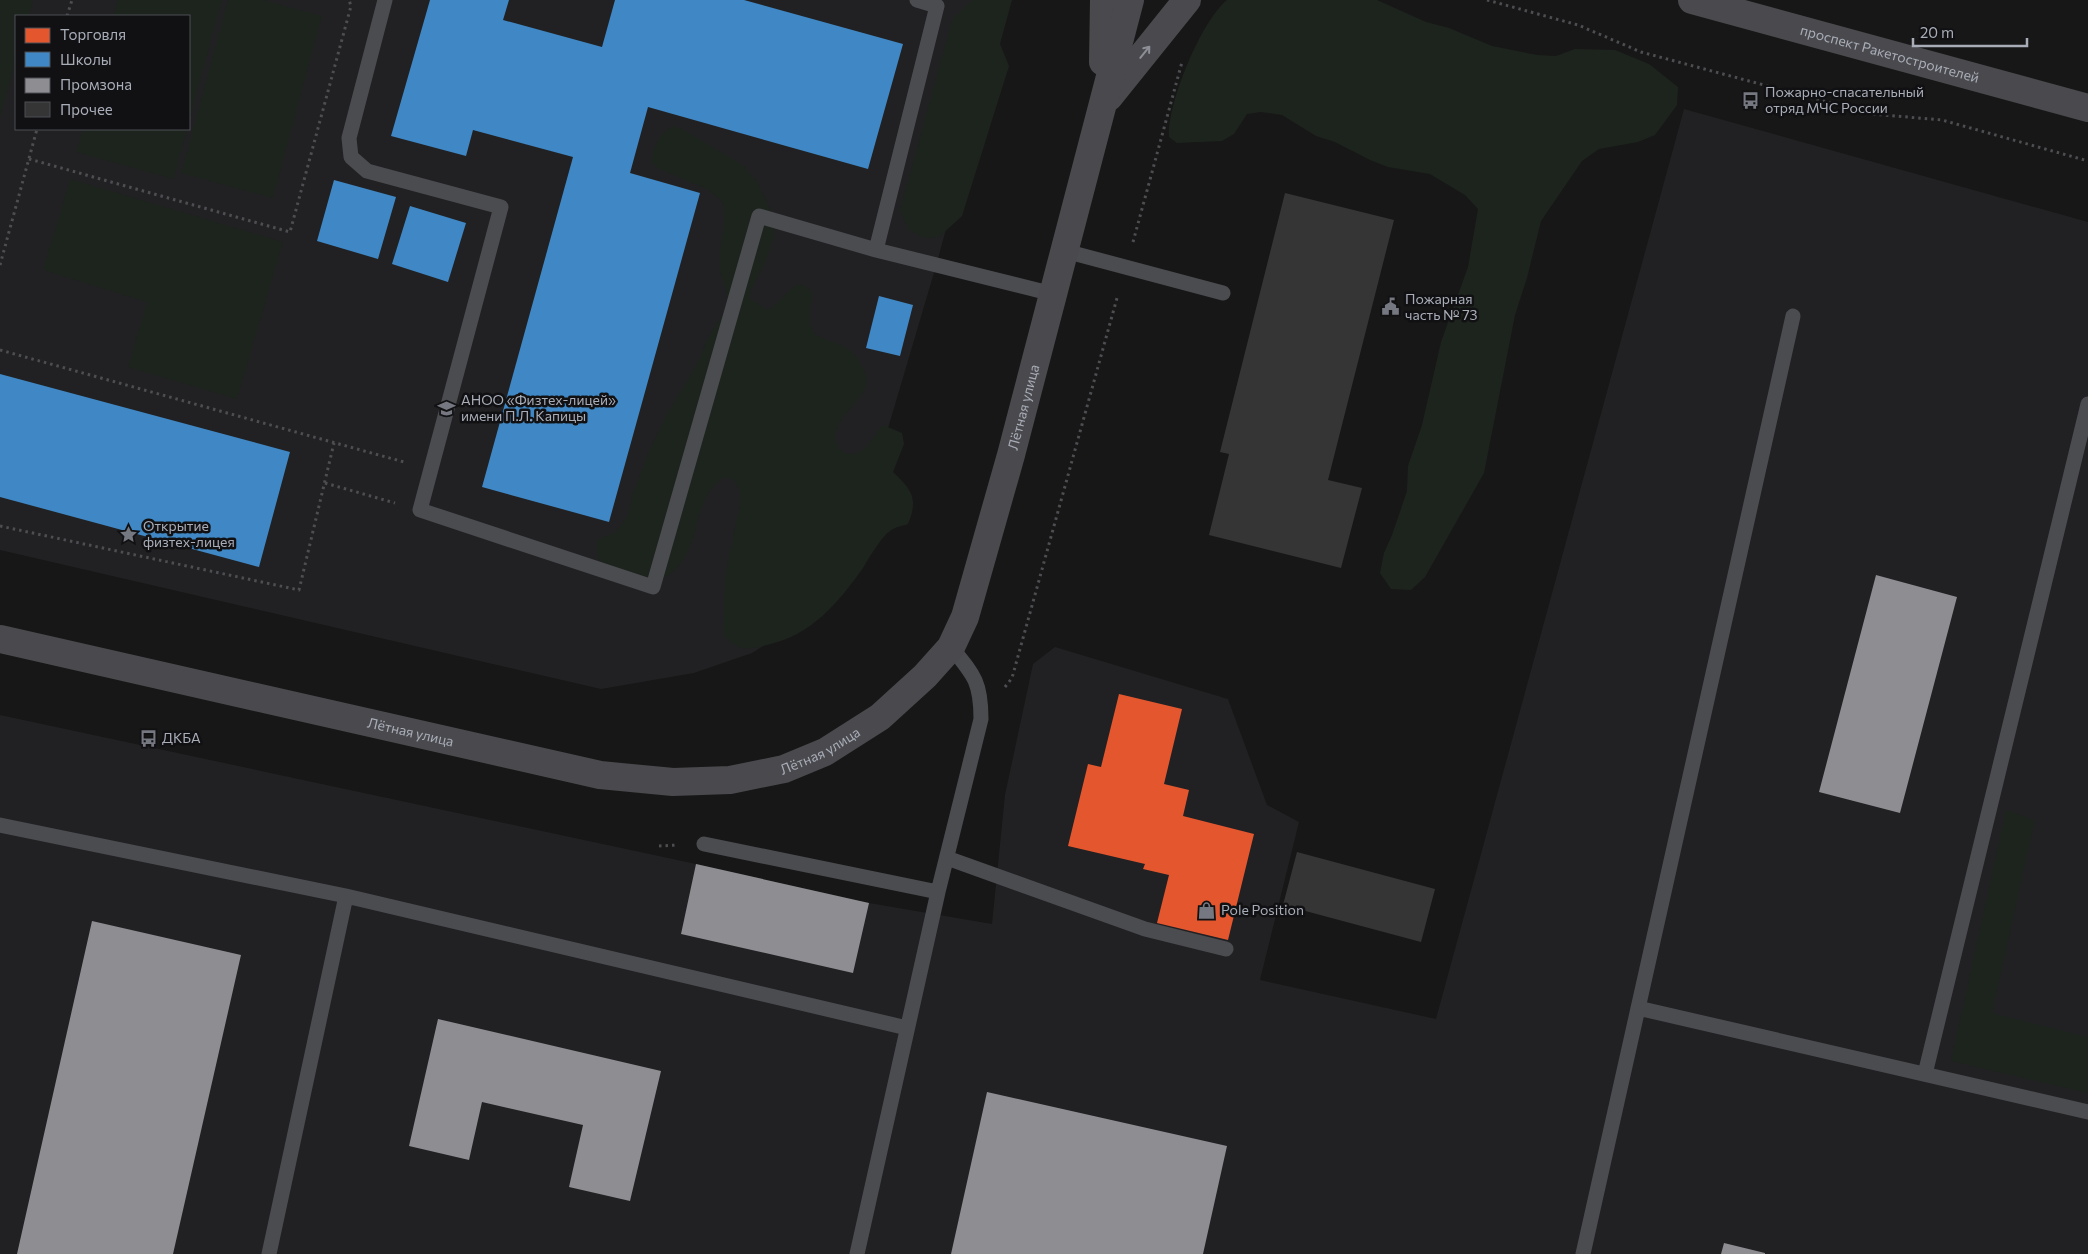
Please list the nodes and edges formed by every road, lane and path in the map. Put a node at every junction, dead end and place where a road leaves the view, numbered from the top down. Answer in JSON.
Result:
{"nodes":[{"id":1,"x":72,"y":0,"type":"edge"},
{"id":2,"x":349,"y":0,"type":"edge"},
{"id":3,"x":385,"y":0,"type":"edge"},
{"id":4,"x":917,"y":0,"type":"edge"},
{"id":5,"x":1104,"y":0,"type":"edge"},
{"id":6,"x":1130,"y":0,"type":"edge"},
{"id":7,"x":1187,"y":0,"type":"edge"},
{"id":8,"x":1486,"y":0,"type":"edge"},
{"id":9,"x":1692,"y":0,"type":"edge"},
{"id":10,"x":67,"y":15,"type":"edge"},
{"id":11,"x":1184,"y":54,"type":"dead end"},
{"id":12,"x":1103,"y":104,"type":"junction"},
{"id":13,"x":2088,"y":108,"type":"edge"},
{"id":14,"x":37,"y":130,"type":"edge"},
{"id":15,"x":29,"y":158,"type":"junction"},
{"id":16,"x":2088,"y":161,"type":"edge"},
{"id":17,"x":1131,"y":249,"type":"dead end"},
{"id":18,"x":876,"y":250,"type":"junction"},
{"id":19,"x":1064,"y":252,"type":"junction"},
{"id":20,"x":0,"y":265,"type":"edge"},
{"id":21,"x":1223,"y":293,"type":"dead end"},
{"id":22,"x":1053,"y":294,"type":"junction"},
{"id":23,"x":1117,"y":298,"type":"dead end"},
{"id":24,"x":1794,"y":316,"type":"dead end"},
{"id":25,"x":0,"y":350,"type":"edge"},
{"id":26,"x":2088,"y":404,"type":"edge"},
{"id":27,"x":334,"y":443,"type":"junction"},
{"id":28,"x":430,"y":469,"type":"junction"},
{"id":29,"x":325,"y":483,"type":"junction"},
{"id":30,"x":420,"y":510,"type":"junction"},
{"id":31,"x":0,"y":526,"type":"edge"},
{"id":32,"x":0,"y":639,"type":"edge"},
{"id":33,"x":951,"y":647,"type":"junction"},
{"id":34,"x":981,"y":719,"type":"junction"},
{"id":35,"x":0,"y":826,"type":"edge"},
{"id":36,"x":704,"y":844,"type":"dead end"},
{"id":37,"x":947,"y":858,"type":"junction"},
{"id":38,"x":938,"y":892,"type":"junction"},
{"id":39,"x":346,"y":896,"type":"junction"},
{"id":40,"x":1226,"y":948,"type":"dead end"},
{"id":41,"x":1638,"y":1008,"type":"junction"},
{"id":42,"x":907,"y":1028,"type":"junction"},
{"id":43,"x":1925,"y":1074,"type":"junction"},
{"id":44,"x":2088,"y":1112,"type":"edge"},
{"id":45,"x":269,"y":1254,"type":"edge"},
{"id":46,"x":857,"y":1254,"type":"edge"},
{"id":47,"x":1583,"y":1254,"type":"edge"}],
"edges":[{"from":1,"to":10,"type":"path"},
{"from":2,"to":15,"type":"path"},
{"from":3,"to":28,"type":"lane"},
{"from":4,"to":18,"type":"lane"},
{"from":5,"to":12,"type":"street"},
{"from":6,"to":12,"type":"street","name":"Лётная улица"},
{"from":12,"to":7,"type":"street","one_way":true},
{"from":8,"to":16,"type":"path"},
{"from":9,"to":13,"type":"street","name":"проспект Ракетостроителей"},
{"from":11,"to":17,"type":"path"},
{"from":12,"to":19,"type":"street","name":"Лётная улица"},
{"from":14,"to":15,"type":"path"},
{"from":15,"to":20,"type":"path"},
{"from":18,"to":22,"type":"lane"},
{"from":18,"to":30,"type":"lane"},
{"from":19,"to":21,"type":"lane"},
{"from":19,"to":22,"type":"street","name":"Лётная улица"},
{"from":22,"to":33,"type":"street","name":"Лётная улица"},
{"from":23,"to":34,"type":"path"},
{"from":24,"to":41,"type":"lane"},
{"from":25,"to":27,"type":"path"},
{"from":26,"to":43,"type":"lane"},
{"from":27,"to":28,"type":"path"},
{"from":27,"to":29,"type":"path"},
{"from":28,"to":30,"type":"lane"},
{"from":29,"to":30,"type":"path"},
{"from":29,"to":31,"type":"path"},
{"from":32,"to":33,"type":"street","name":"Лётная улица"},
{"from":33,"to":34,"type":"lane"},
{"from":34,"to":37,"type":"lane"},
{"from":35,"to":39,"type":"lane"},
{"from":36,"to":38,"type":"lane"},
{"from":37,"to":38,"type":"lane"},
{"from":37,"to":40,"type":"lane"},
{"from":38,"to":42,"type":"lane"},
{"from":39,"to":42,"type":"lane"},
{"from":39,"to":45,"type":"lane"},
{"from":41,"to":43,"type":"lane"},
{"from":41,"to":47,"type":"lane"},
{"from":42,"to":46,"type":"lane"},
{"from":43,"to":44,"type":"lane"}]}
